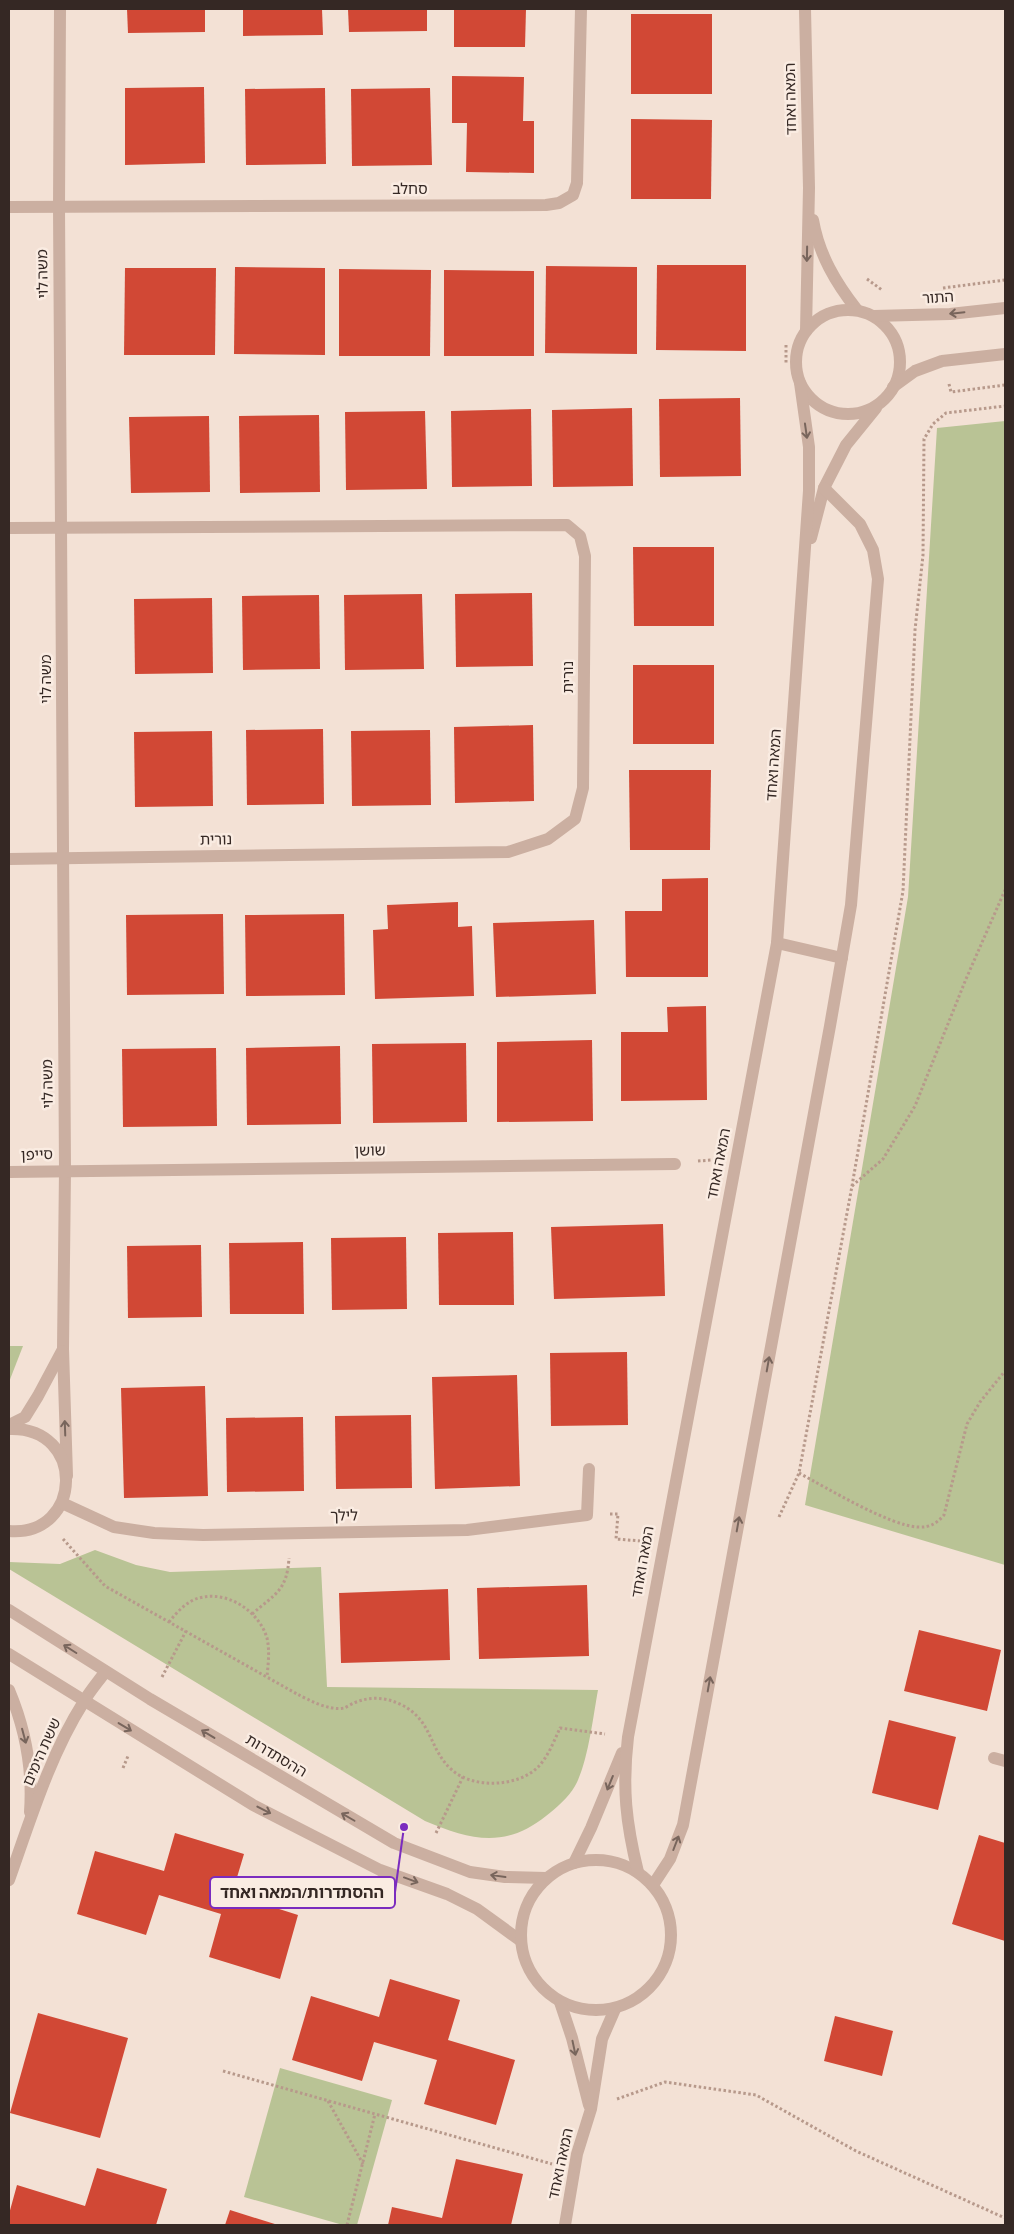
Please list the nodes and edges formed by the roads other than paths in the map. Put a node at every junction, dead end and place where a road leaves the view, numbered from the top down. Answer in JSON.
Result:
{"nodes":[{"id":1,"x":60,"y":9,"type":"edge"},
{"id":2,"x":581,"y":9,"type":"edge"},
{"id":3,"x":805,"y":9,"type":"edge"},
{"id":4,"x":809,"y":188,"type":"junction"},
{"id":5,"x":9,"y":207,"type":"edge"},
{"id":6,"x":59,"y":207,"type":"junction"},
{"id":7,"x":1005,"y":308,"type":"edge"},
{"id":8,"x":857,"y":310,"type":"junction"},
{"id":9,"x":874,"y":316,"type":"junction"},
{"id":10,"x":806,"y":331,"type":"junction"},
{"id":11,"x":1005,"y":354,"type":"edge"},
{"id":12,"x":800,"y":382,"type":"junction"},
{"id":13,"x":893,"y":387,"type":"junction"},
{"id":14,"x":878,"y":404,"type":"junction"},
{"id":15,"x":824,"y":488,"type":"junction"},
{"id":16,"x":9,"y":528,"type":"edge"},
{"id":17,"x":62,"y":528,"type":"junction"},
{"id":18,"x":802,"y":592,"type":"junction"},
{"id":19,"x":9,"y":859,"type":"edge"},
{"id":20,"x":62,"y":859,"type":"junction"},
{"id":21,"x":776,"y":944,"type":"junction"},
{"id":22,"x":842,"y":958,"type":"junction"},
{"id":23,"x":675,"y":1164,"type":"road end"},
{"id":24,"x":65,"y":1170,"type":"junction"},
{"id":25,"x":9,"y":1172,"type":"edge"},
{"id":26,"x":63,"y":1349,"type":"junction"},
{"id":27,"x":9,"y":1427,"type":"edge"},
{"id":28,"x":588,"y":1469,"type":"dead end"},
{"id":29,"x":67,"y":1476,"type":"junction"},
{"id":30,"x":62,"y":1503,"type":"junction"},
{"id":31,"x":9,"y":1531,"type":"edge"},
{"id":32,"x":9,"y":1610,"type":"edge"},
{"id":33,"x":9,"y":1654,"type":"edge"},
{"id":34,"x":106,"y":1672,"type":"junction"},
{"id":35,"x":9,"y":1690,"type":"edge"},
{"id":36,"x":83,"y":1702,"type":"junction"},
{"id":37,"x":628,"y":1737,"type":"junction"},
{"id":38,"x":29,"y":1822,"type":"junction"},
{"id":39,"x":574,"y":1863,"type":"junction"},
{"id":40,"x":638,"y":1872,"type":"junction"},
{"id":41,"x":546,"y":1878,"type":"junction"},
{"id":42,"x":9,"y":1880,"type":"edge"},
{"id":43,"x":653,"y":1885,"type":"junction"},
{"id":44,"x":520,"y":1941,"type":"junction"},
{"id":45,"x":560,"y":2002,"type":"junction"},
{"id":46,"x":615,"y":2008,"type":"junction"},
{"id":47,"x":591,"y":2109,"type":"junction"},
{"id":48,"x":565,"y":2225,"type":"edge"}],
"edges":[{"from":1,"to":6,"type":"street","name":"משה לוי"},
{"from":2,"to":6,"type":"street","name":"סחלב"},
{"from":3,"to":4,"type":"street","name":"המאה ואחד"},
{"from":4,"to":8,"type":"street","name":"המאה ואחד"},
{"from":4,"to":10,"type":"street","name":"המאה ואחד","one_way":true},
{"from":5,"to":6,"type":"street","name":"סחלב"},
{"from":6,"to":17,"type":"street","name":"משה לוי"},
{"from":7,"to":9,"type":"street","name":"התור","one_way":true},
{"from":8,"to":9,"type":"street"},
{"from":8,"to":10,"type":"street"},
{"from":9,"to":13,"type":"street"},
{"from":10,"to":12,"type":"street"},
{"from":11,"to":13,"type":"street"},
{"from":12,"to":14,"type":"street"},
{"from":12,"to":18,"type":"street","name":"המאה ואחד","one_way":true},
{"from":13,"to":14,"type":"street"},
{"from":14,"to":15,"type":"street","name":"המאה ואחד"},
{"from":15,"to":18,"type":"street","name":"המאה ואחד"},
{"from":15,"to":22,"type":"street"},
{"from":16,"to":17,"type":"street","name":"נורית"},
{"from":17,"to":20,"type":"street","name":"משה לוי"},
{"from":17,"to":20,"type":"street","name":"נורית"},
{"from":18,"to":21,"type":"street","name":"המאה ואחד"},
{"from":19,"to":20,"type":"street","name":"נורית"},
{"from":20,"to":24,"type":"street","name":"משה לוי"},
{"from":21,"to":22,"type":"street"},
{"from":21,"to":37,"type":"street","name":"המאה ואחד"},
{"from":43,"to":22,"type":"street","one_way":true},
{"from":23,"to":24,"type":"street","name":"שושן"},
{"from":24,"to":25,"type":"street","name":"סייפן"},
{"from":24,"to":26,"type":"street","name":"משה לוי"},
{"from":26,"to":27,"type":"street","name":"משה לוי"},
{"from":29,"to":26,"type":"street","name":"משה לוי","one_way":true},
{"from":27,"to":29,"type":"street"},
{"from":28,"to":30,"type":"street","name":"לילך"},
{"from":29,"to":30,"type":"street","name":"משה לוי"},
{"from":30,"to":31,"type":"street"},
{"from":34,"to":32,"type":"street","name":"ההסתדרות","one_way":true},
{"from":33,"to":36,"type":"street"},
{"from":34,"to":36,"type":"street","name":"ששת הימים"},
{"from":41,"to":34,"type":"street","name":"ההסתדרות","one_way":true},
{"from":35,"to":38,"type":"street","one_way":true},
{"from":36,"to":38,"type":"street","name":"ששת הימים"},
{"from":36,"to":44,"type":"street","one_way":true},
{"from":37,"to":39,"type":"street","name":"המאה ואחד","one_way":true},
{"from":37,"to":40,"type":"street","name":"המאה ואחד"},
{"from":38,"to":42,"type":"street","name":"ששת הימים"},
{"from":39,"to":40,"type":"street"},
{"from":39,"to":41,"type":"street"},
{"from":40,"to":43,"type":"street"},
{"from":41,"to":44,"type":"street"},
{"from":43,"to":46,"type":"street"},
{"from":44,"to":45,"type":"street"},
{"from":45,"to":46,"type":"street"},
{"from":45,"to":47,"type":"street","one_way":true},
{"from":46,"to":47,"type":"street","name":"המאה ואחד"},
{"from":47,"to":48,"type":"street","name":"המאה ואחד"}]}
